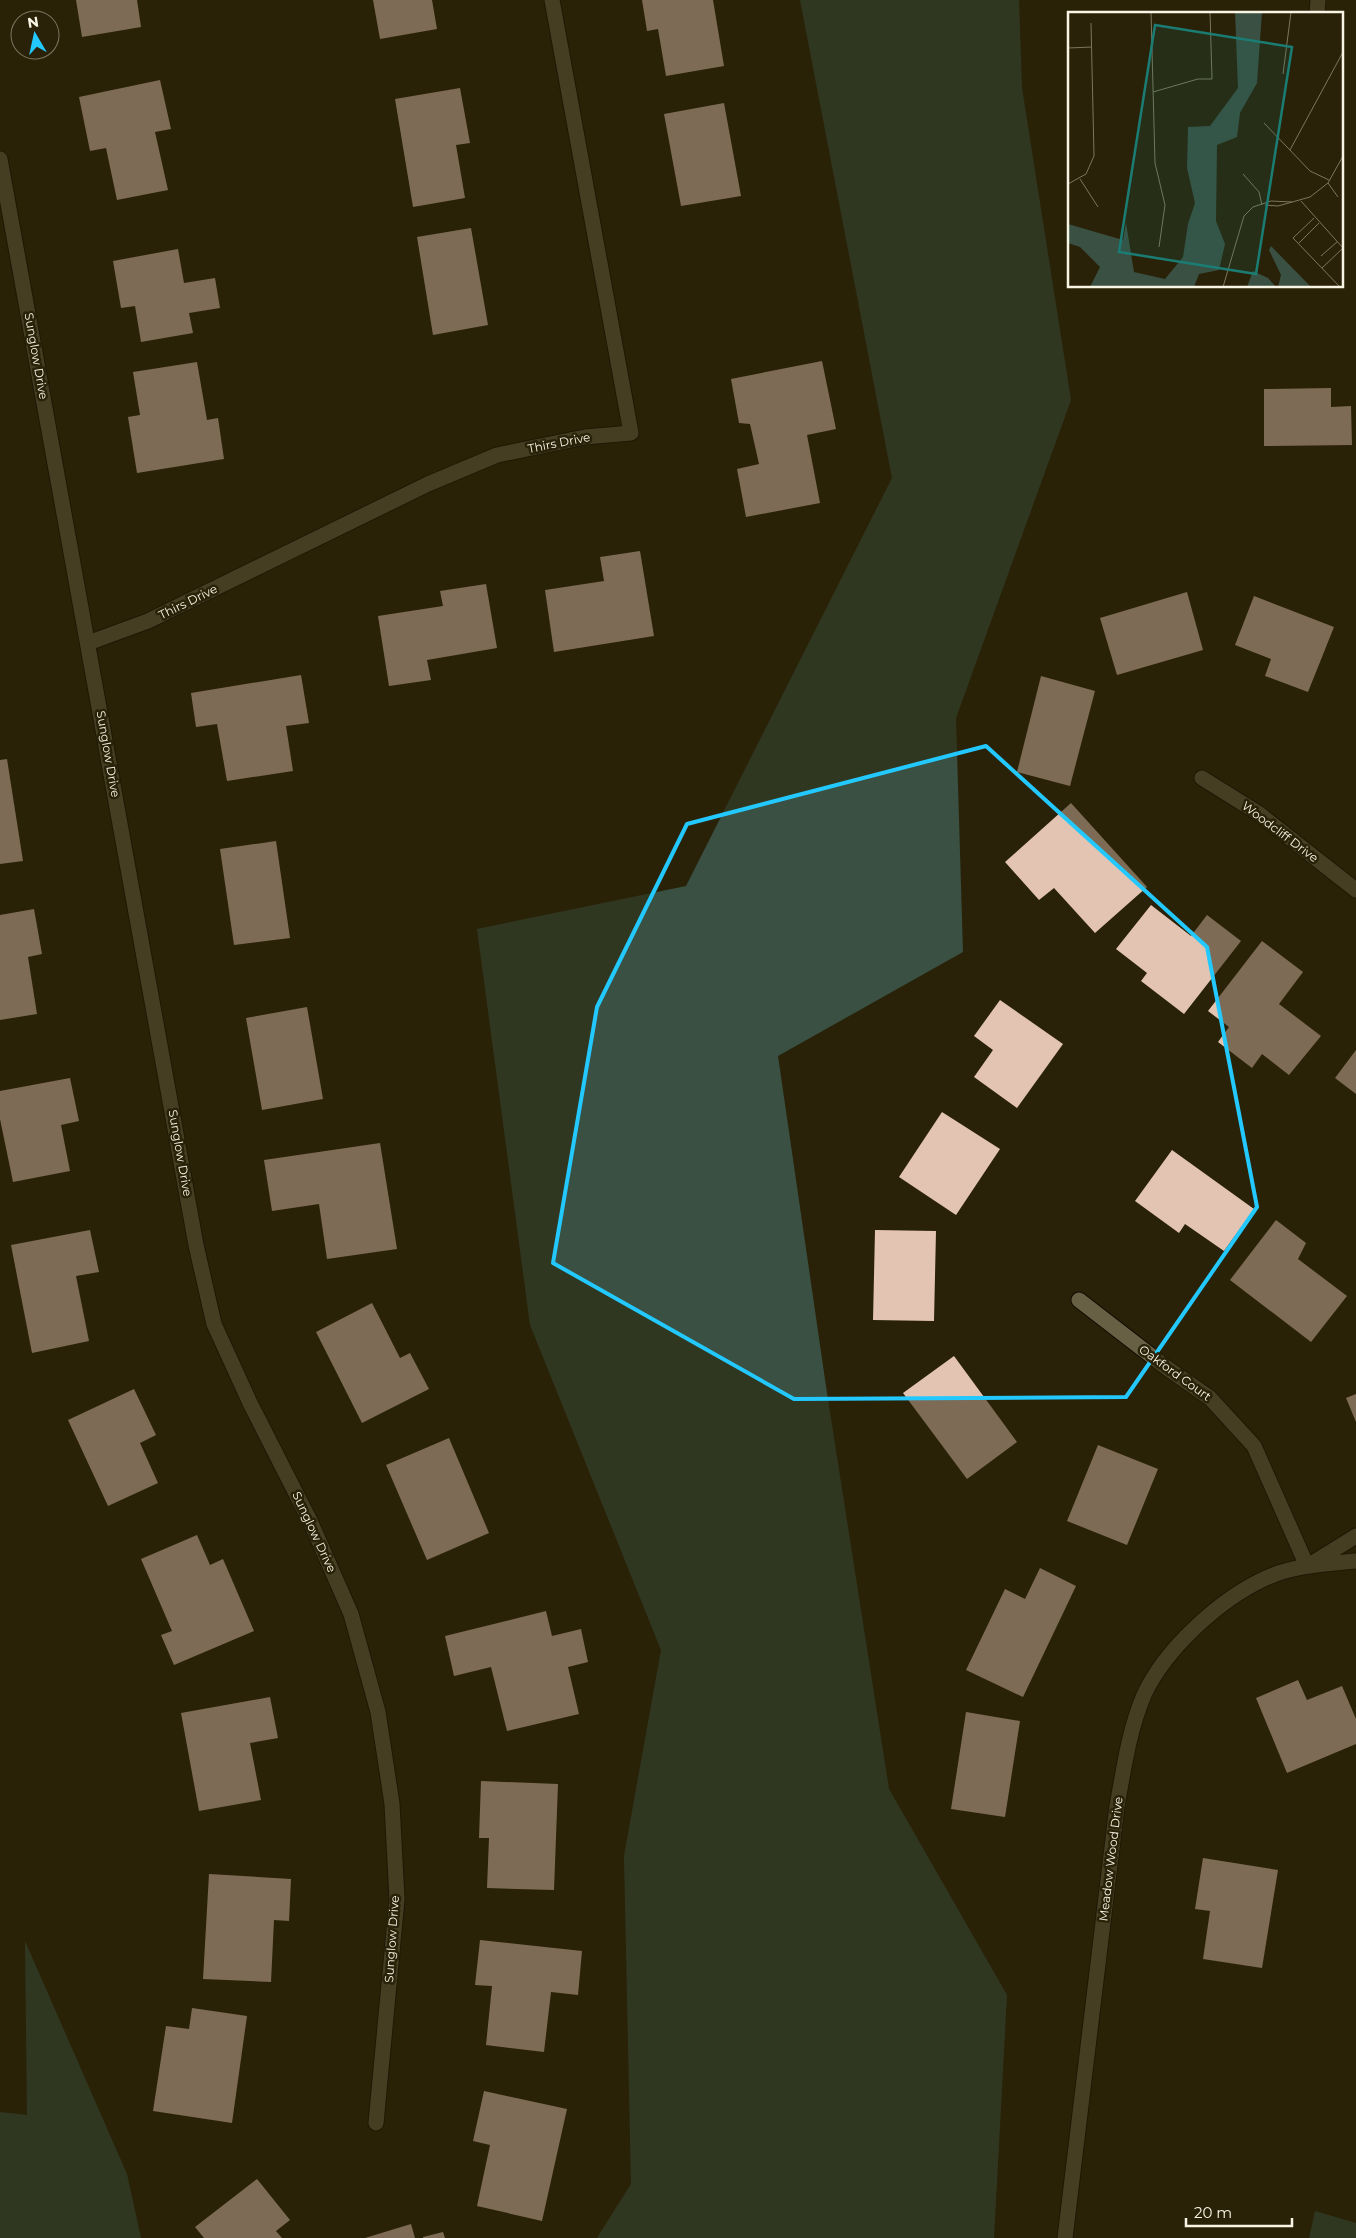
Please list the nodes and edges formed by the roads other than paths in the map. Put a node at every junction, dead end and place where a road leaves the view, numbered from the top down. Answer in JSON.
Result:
{"nodes":[{"id":1,"x":552,"y":0,"type":"edge"},
{"id":2,"x":0,"y":159,"type":"edge"},
{"id":3,"x":88,"y":642,"type":"junction"},
{"id":4,"x":1202,"y":778,"type":"dead end"},
{"id":5,"x":1356,"y":890,"type":"edge"},
{"id":6,"x":1079,"y":1300,"type":"dead end"},
{"id":7,"x":1356,"y":1536,"type":"edge"},
{"id":8,"x":1356,"y":1561,"type":"edge"},
{"id":9,"x":1307,"y":1566,"type":"junction"},
{"id":10,"x":376,"y":2123,"type":"dead end"},
{"id":11,"x":1064,"y":2238,"type":"edge"}],
"edges":[{"from":1,"to":3,"type":"street","name":"Thirs Drive"},
{"from":2,"to":3,"type":"street","name":"Sunglow Drive"},
{"from":3,"to":10,"type":"street","name":"Sunglow Drive"},
{"from":4,"to":5,"type":"street","name":"Woodcliff Drive"},
{"from":6,"to":9,"type":"street","name":"Oakford Court"},
{"from":7,"to":9,"type":"street","name":"Meadow Wood Drive"},
{"from":8,"to":9,"type":"street","name":"Meadow Wood Drive"},
{"from":9,"to":11,"type":"street","name":"Meadow Wood Drive"}]}
